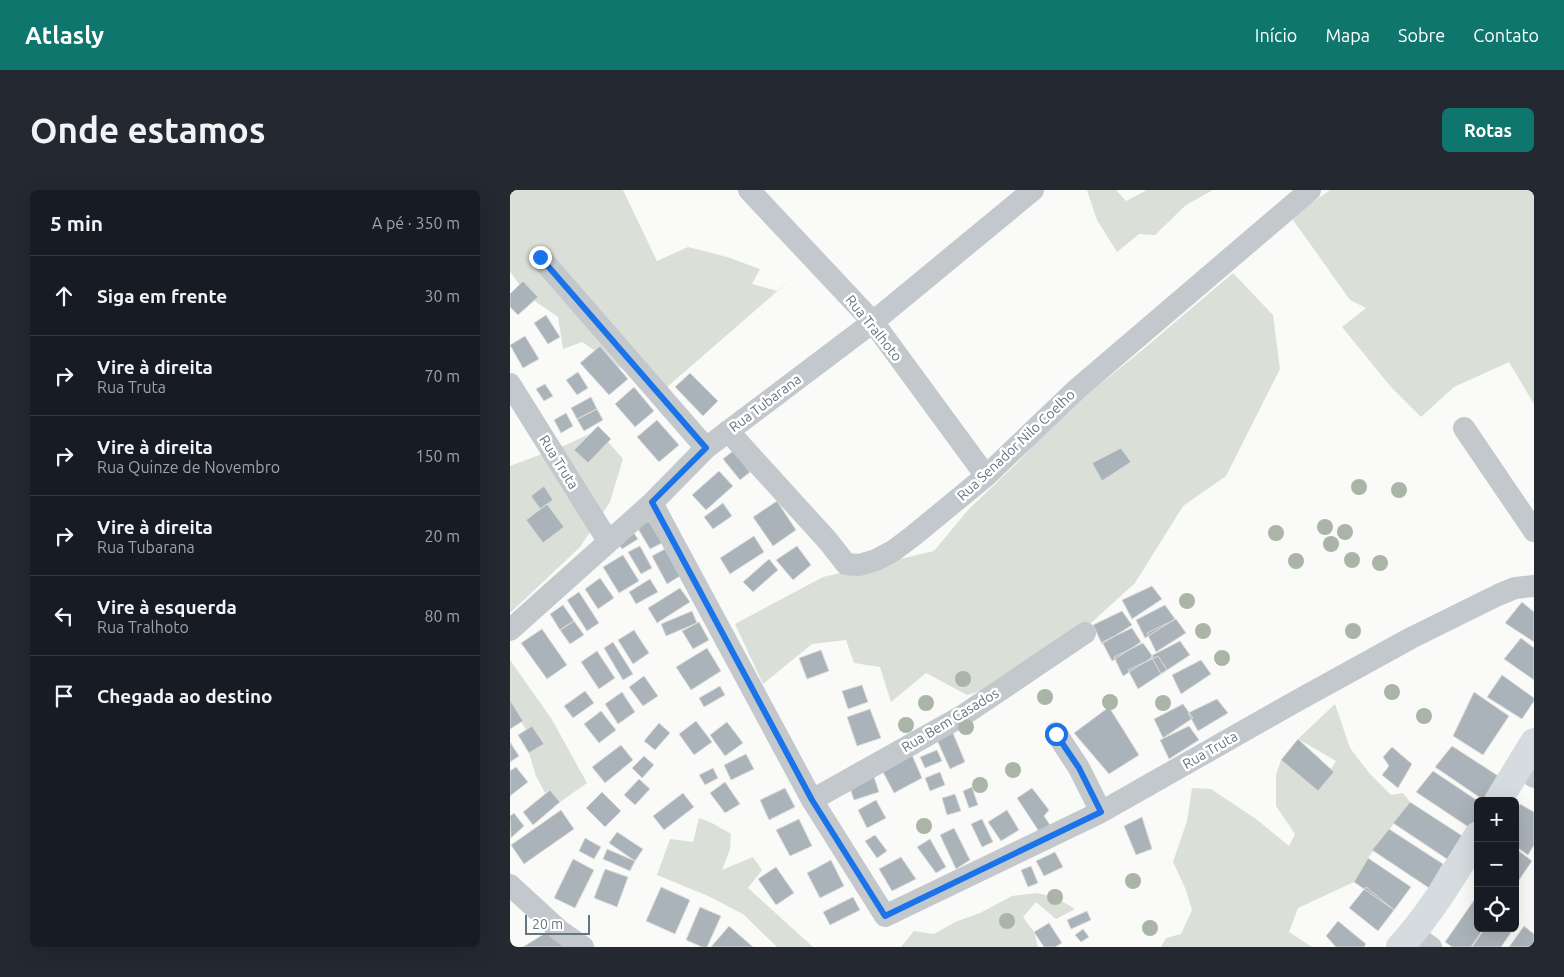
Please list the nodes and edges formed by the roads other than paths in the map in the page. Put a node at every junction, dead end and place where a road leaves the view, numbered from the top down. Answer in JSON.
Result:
{"nodes":[{"id":1,"x":749,"y":190,"type":"edge"},
{"id":2,"x":1033,"y":190,"type":"edge"},
{"id":3,"x":1310,"y":190,"type":"edge"},
{"id":4,"x":540,"y":257,"type":"dead end"},
{"id":5,"x":873,"y":322,"type":"junction"},
{"id":6,"x":510,"y":384,"type":"edge"},
{"id":7,"x":1464,"y":428,"type":"dead end"},
{"id":8,"x":728,"y":431,"type":"junction"},
{"id":9,"x":706,"y":448,"type":"junction"},
{"id":10,"x":986,"y":476,"type":"junction"},
{"id":11,"x":652,"y":502,"type":"junction"},
{"id":12,"x":1534,"y":531,"type":"edge"},
{"id":13,"x":608,"y":540,"type":"junction"},
{"id":14,"x":1534,"y":586,"type":"edge"},
{"id":15,"x":510,"y":630,"type":"edge"},
{"id":16,"x":1085,"y":633,"type":"dead end"},
{"id":17,"x":1056,"y":734,"type":"dead end"},
{"id":18,"x":1534,"y":742,"type":"edge"},
{"id":19,"x":1527,"y":772,"type":"edge"},
{"id":20,"x":1502,"y":797,"type":"edge"},
{"id":21,"x":812,"y":800,"type":"junction"},
{"id":22,"x":1101,"y":812,"type":"junction"},
{"id":23,"x":1474,"y":842,"type":"edge"},
{"id":24,"x":510,"y":885,"type":"edge"},
{"id":25,"x":1414,"y":943,"type":"edge"},
{"id":26,"x":583,"y":947,"type":"edge"}],
"edges":[{"from":1,"to":5,"type":"street","name":"Rua Tralhoto"},
{"from":2,"to":5,"type":"street","name":"Rua Tubarana"},
{"from":3,"to":10,"type":"street","name":"Rua Senador Nilo Coelho"},
{"from":4,"to":9,"type":"street"},
{"from":5,"to":8,"type":"street","name":"Rua Tubarana"},
{"from":5,"to":10,"type":"street","name":"Rua Tralhoto"},
{"from":6,"to":13,"type":"street","name":"Rua Truta"},
{"from":7,"to":12,"type":"street"},
{"from":8,"to":9,"type":"street","name":"Rua Tubarana"},
{"from":8,"to":10,"type":"street","name":"Rua Senador Nilo Coelho"},
{"from":9,"to":11,"type":"street","name":"Rua Tubarana"},
{"from":11,"to":13,"type":"street","name":"Rua Tubarana"},
{"from":11,"to":21,"type":"street"},
{"from":13,"to":15,"type":"street","name":"Rua Tubarana"},
{"from":14,"to":22,"type":"street","name":"Rua Truta"},
{"from":16,"to":21,"type":"street","name":"Rua Bem Casados"},
{"from":17,"to":22,"type":"street"},
{"from":18,"to":19,"type":"main road"},
{"from":19,"to":20,"type":"main road"},
{"from":21,"to":22,"type":"street","name":"Rua Truta"},
{"from":23,"to":25,"type":"main road"},
{"from":24,"to":26,"type":"street"}]}
